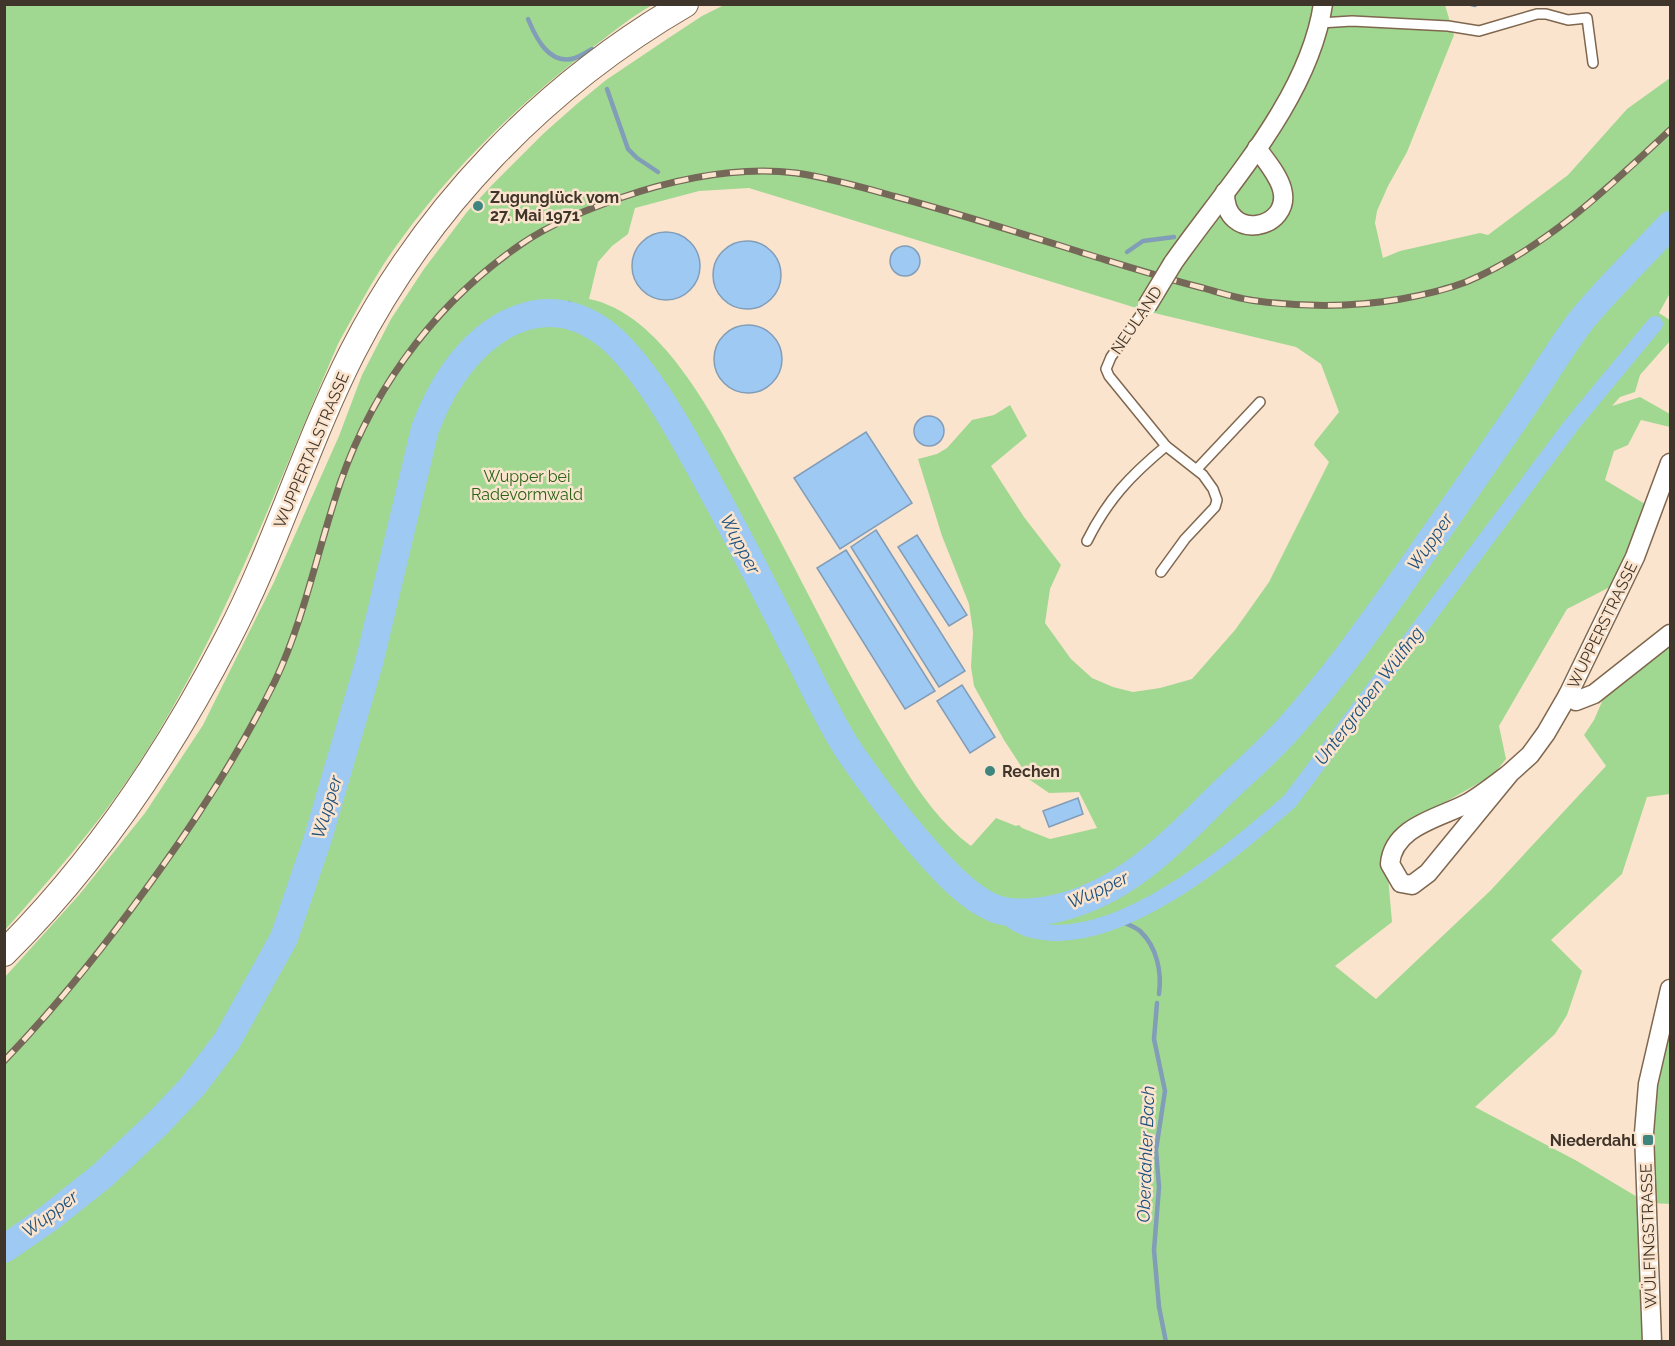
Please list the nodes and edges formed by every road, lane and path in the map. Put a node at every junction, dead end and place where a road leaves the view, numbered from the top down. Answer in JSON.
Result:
{"nodes":[{"id":1,"x":685,"y":4,"type":"edge"},
{"id":2,"x":1323,"y":4,"type":"edge"},
{"id":3,"x":1320,"y":23,"type":"junction"},
{"id":4,"x":1593,"y":63,"type":"dead end"},
{"id":5,"x":1257,"y":148,"type":"junction"},
{"id":6,"x":1225,"y":192,"type":"junction"},
{"id":7,"x":1147,"y":306,"type":"joint"},
{"id":8,"x":1260,"y":402,"type":"dead end"},
{"id":9,"x":1166,"y":446,"type":"junction"},
{"id":10,"x":1671,"y":463,"type":"edge"},
{"id":11,"x":1197,"y":468,"type":"junction"},
{"id":12,"x":1087,"y":542,"type":"dead end"},
{"id":13,"x":1161,"y":573,"type":"dead end"},
{"id":14,"x":1671,"y":634,"type":"edge"},
{"id":15,"x":1568,"y":695,"type":"junction"},
{"id":16,"x":1510,"y":773,"type":"junction"},
{"id":17,"x":4,"y":953,"type":"edge"},
{"id":18,"x":1671,"y":989,"type":"edge"},
{"id":19,"x":1652,"y":1341,"type":"edge"}],
"edges":[{"from":1,"to":17,"type":"main road","name":"WUPPERTALSTRASSE"},
{"from":2,"to":3,"type":"street","name":"NEULAND"},
{"from":3,"to":4,"type":"lane"},
{"from":3,"to":5,"type":"street","name":"NEULAND"},
{"from":5,"to":6,"type":"street","name":"NEULAND"},
{"from":5,"to":6,"type":"street"},
{"from":6,"to":7,"type":"street","name":"NEULAND","bridge":true},
{"from":7,"to":9,"type":"lane","name":"NEULAND"},
{"from":8,"to":11,"type":"lane"},
{"from":9,"to":11,"type":"lane","name":"NEULAND"},
{"from":9,"to":12,"type":"lane"},
{"from":10,"to":15,"type":"street","name":"WUPPERSTRASSE"},
{"from":11,"to":13,"type":"lane","name":"NEULAND"},
{"from":14,"to":15,"type":"street"},
{"from":15,"to":16,"type":"street","name":"WUPPERSTRASSE"},
{"from":16,"to":16,"type":"street","name":"WUPPERSTRASSE"},
{"from":18,"to":19,"type":"street","name":"WÜLFINGSTRASSE"}]}
